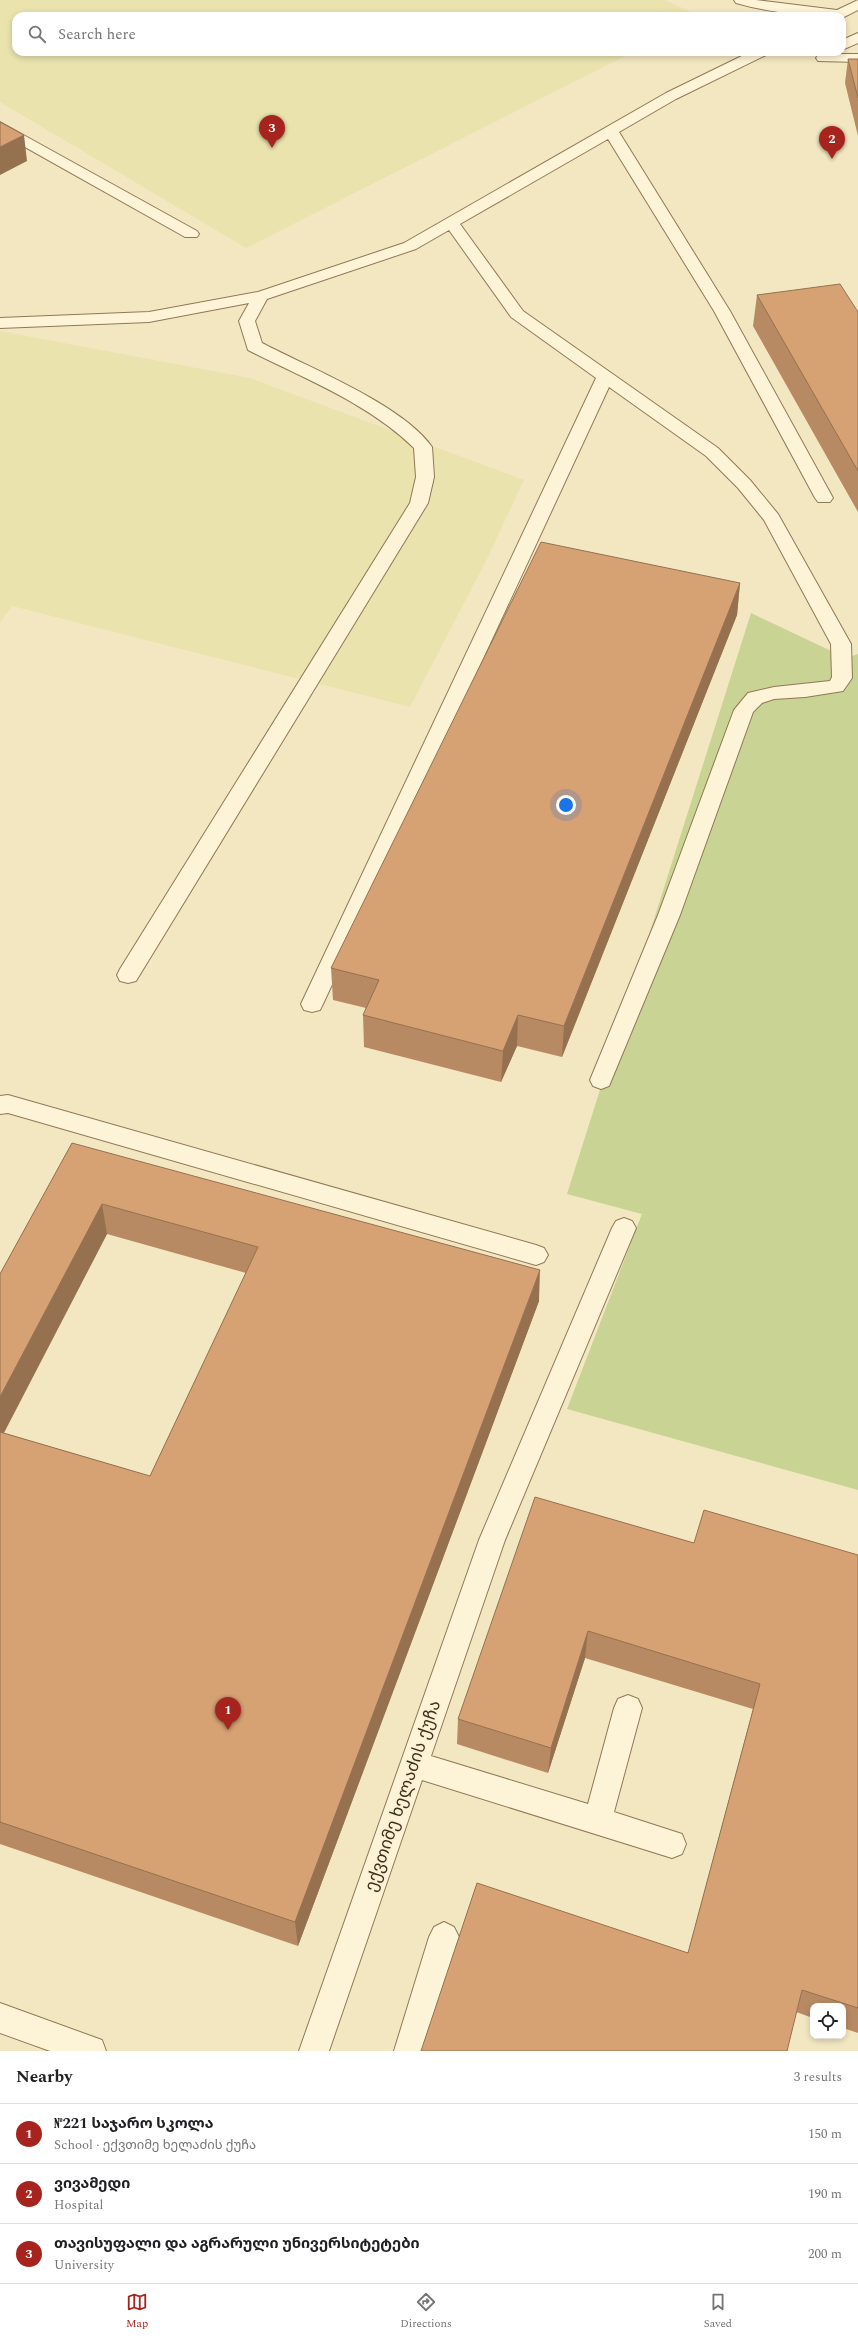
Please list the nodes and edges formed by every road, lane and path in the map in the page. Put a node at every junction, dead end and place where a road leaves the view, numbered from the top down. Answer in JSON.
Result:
{"nodes":[{"id":1,"x":741,"y":0,"type":"edge"},
{"id":2,"x":858,"y":4,"type":"edge"},
{"id":3,"x":812,"y":12,"type":"edge"},
{"id":4,"x":843,"y":12,"type":"edge"},
{"id":5,"x":858,"y":37,"type":"edge"},
{"id":6,"x":846,"y":44,"type":"edge"},
{"id":7,"x":753,"y":56,"type":"edge"},
{"id":8,"x":826,"y":56,"type":"edge"},
{"id":9,"x":858,"y":58,"type":"edge"},
{"id":10,"x":0,"y":126,"type":"edge"},
{"id":11,"x":610,"y":130,"type":"junction"},
{"id":12,"x":451,"y":222,"type":"junction"},
{"id":13,"x":191,"y":234,"type":"dead end"},
{"id":14,"x":261,"y":296,"type":"junction"},
{"id":15,"x":0,"y":323,"type":"edge"},
{"id":16,"x":605,"y":377,"type":"junction"},
{"id":17,"x":824,"y":498,"type":"dead end"},
{"id":18,"x":128,"y":976,"type":"dead end"},
{"id":19,"x":312,"y":1004,"type":"dead end"},
{"id":20,"x":601,"y":1080,"type":"dead end"},
{"id":21,"x":0,"y":1105,"type":"edge"},
{"id":22,"x":624,"y":1228,"type":"dead end"},
{"id":23,"x":536,"y":1255,"type":"dead end"},
{"id":24,"x":628,"y":1708,"type":"dead end"},
{"id":25,"x":414,"y":1764,"type":"junction"},
{"id":26,"x":598,"y":1820,"type":"junction"},
{"id":27,"x":672,"y":1844,"type":"dead end"},
{"id":28,"x":444,"y":1937,"type":"dead end"},
{"id":29,"x":0,"y":2018,"type":"edge"},
{"id":30,"x":91,"y":2051,"type":"edge"},
{"id":31,"x":314,"y":2051,"type":"edge"},
{"id":32,"x":409,"y":2051,"type":"edge"}],
"edges":[{"from":1,"to":3,"type":"street"},
{"from":2,"to":4,"type":"street"},
{"from":5,"to":6,"type":"street"},
{"from":7,"to":11,"type":"street"},
{"from":8,"to":9,"type":"street"},
{"from":10,"to":13,"type":"street"},
{"from":11,"to":12,"type":"street"},
{"from":11,"to":17,"type":"street"},
{"from":12,"to":14,"type":"street"},
{"from":12,"to":16,"type":"street"},
{"from":14,"to":15,"type":"street"},
{"from":14,"to":18,"type":"street"},
{"from":16,"to":19,"type":"street"},
{"from":16,"to":20,"type":"street"},
{"from":21,"to":23,"type":"street"},
{"from":22,"to":25,"type":"street","name":"ექვთიმე ხელაძის ქუჩა"},
{"from":24,"to":26,"type":"street"},
{"from":25,"to":26,"type":"street"},
{"from":25,"to":31,"type":"street","name":"ექვთიმე ხელაძის ქუჩა"},
{"from":26,"to":27,"type":"street"},
{"from":28,"to":32,"type":"street"},
{"from":29,"to":30,"type":"street"}]}
